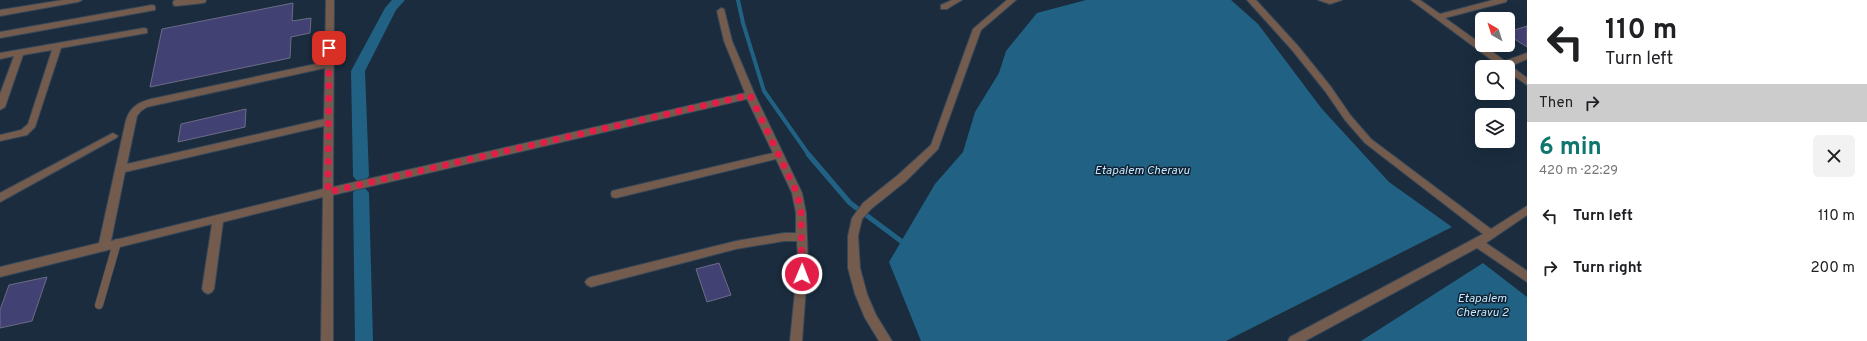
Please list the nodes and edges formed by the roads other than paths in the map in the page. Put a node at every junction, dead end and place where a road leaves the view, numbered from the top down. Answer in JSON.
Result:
{"nodes":[{"id":1,"x":78,"y":0,"type":"edge"},
{"id":2,"x":203,"y":0,"type":"edge"},
{"id":3,"x":330,"y":0,"type":"edge"},
{"id":4,"x":958,"y":0,"type":"edge"},
{"id":5,"x":1012,"y":0,"type":"edge"},
{"id":6,"x":1251,"y":0,"type":"edge"},
{"id":7,"x":1322,"y":0,"type":"edge"},
{"id":8,"x":1338,"y":0,"type":"edge"},
{"id":9,"x":1415,"y":0,"type":"edge"},
{"id":10,"x":1503,"y":0,"type":"edge"},
{"id":11,"x":176,"y":3,"type":"dead end"},
{"id":12,"x":944,"y":7,"type":"dead end"},
{"id":13,"x":152,"y":8,"type":"dead end"},
{"id":14,"x":721,"y":11,"type":"dead end"},
{"id":15,"x":0,"y":13,"type":"edge"},
{"id":16,"x":1438,"y":17,"type":"junction"},
{"id":17,"x":144,"y":31,"type":"dead end"},
{"id":18,"x":0,"y":35,"type":"edge"},
{"id":19,"x":58,"y":45,"type":"junction"},
{"id":20,"x":20,"y":52,"type":"junction"},
{"id":21,"x":0,"y":56,"type":"edge"},
{"id":22,"x":1527,"y":56,"type":"edge"},
{"id":23,"x":1496,"y":60,"type":"edge"},
{"id":24,"x":1515,"y":62,"type":"edge"},
{"id":25,"x":329,"y":64,"type":"junction"},
{"id":26,"x":1515,"y":73,"type":"edge"},
{"id":27,"x":1527,"y":82,"type":"edge"},
{"id":28,"x":750,"y":95,"type":"junction"},
{"id":29,"x":0,"y":107,"type":"edge"},
{"id":30,"x":329,"y":121,"type":"junction"},
{"id":31,"x":113,"y":136,"type":"dead end"},
{"id":32,"x":0,"y":138,"type":"edge"},
{"id":33,"x":779,"y":155,"type":"junction"},
{"id":34,"x":120,"y":169,"type":"junction"},
{"id":35,"x":328,"y":192,"type":"junction"},
{"id":36,"x":616,"y":194,"type":"dead end"},
{"id":37,"x":0,"y":198,"type":"edge"},
{"id":38,"x":1527,"y":210,"type":"edge"},
{"id":39,"x":218,"y":220,"type":"junction"},
{"id":40,"x":1490,"y":234,"type":"junction"},
{"id":41,"x":802,"y":237,"type":"junction"},
{"id":42,"x":117,"y":243,"type":"junction"},
{"id":43,"x":1478,"y":243,"type":"junction"},
{"id":44,"x":104,"y":246,"type":"junction"},
{"id":45,"x":0,"y":272,"type":"edge"},
{"id":46,"x":1527,"y":277,"type":"edge"},
{"id":47,"x":591,"y":282,"type":"dead end"},
{"id":48,"x":208,"y":289,"type":"dead end"},
{"id":49,"x":99,"y":305,"type":"dead end"},
{"id":50,"x":327,"y":341,"type":"edge"},
{"id":51,"x":796,"y":341,"type":"edge"},
{"id":52,"x":886,"y":341,"type":"edge"},
{"id":53,"x":1294,"y":341,"type":"edge"}],
"edges":[{"from":1,"to":15,"type":"street"},
{"from":2,"to":11,"type":"lane"},
{"from":3,"to":25,"type":"street"},
{"from":4,"to":12,"type":"street"},
{"from":5,"to":52,"type":"street"},
{"from":6,"to":40,"type":"street"},
{"from":7,"to":8,"type":"street"},
{"from":9,"to":16,"type":"street"},
{"from":10,"to":16,"type":"street"},
{"from":13,"to":18,"type":"street"},
{"from":14,"to":28,"type":"street"},
{"from":16,"to":23,"type":"street"},
{"from":17,"to":19,"type":"street"},
{"from":19,"to":20,"type":"street"},
{"from":19,"to":32,"type":"street"},
{"from":20,"to":21,"type":"street"},
{"from":20,"to":29,"type":"street"},
{"from":22,"to":24,"type":"street"},
{"from":25,"to":30,"type":"street"},
{"from":25,"to":34,"type":"street"},
{"from":26,"to":27,"type":"street"},
{"from":28,"to":33,"type":"street"},
{"from":28,"to":35,"type":"street"},
{"from":30,"to":34,"type":"street"},
{"from":30,"to":35,"type":"street"},
{"from":31,"to":37,"type":"street"},
{"from":33,"to":36,"type":"street"},
{"from":33,"to":41,"type":"street"},
{"from":34,"to":44,"type":"street"},
{"from":35,"to":39,"type":"street"},
{"from":35,"to":50,"type":"street"},
{"from":38,"to":40,"type":"street"},
{"from":39,"to":42,"type":"street"},
{"from":39,"to":48,"type":"street"},
{"from":40,"to":43,"type":"street"},
{"from":41,"to":47,"type":"street"},
{"from":41,"to":51,"type":"street"},
{"from":42,"to":44,"type":"street"},
{"from":42,"to":49,"type":"lane"},
{"from":43,"to":46,"type":"street"},
{"from":43,"to":53,"type":"street"},
{"from":44,"to":45,"type":"street"}]}
